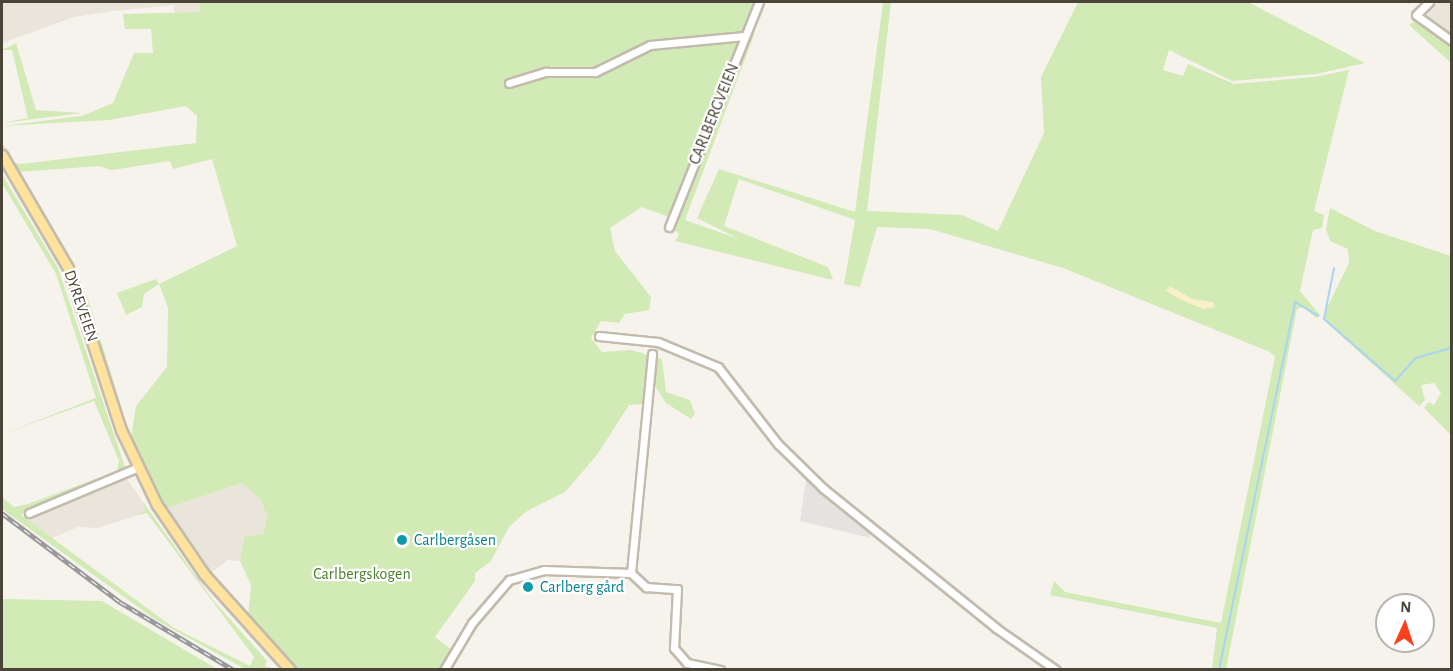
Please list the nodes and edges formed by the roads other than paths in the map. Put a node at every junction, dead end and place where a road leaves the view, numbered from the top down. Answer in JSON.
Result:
{"nodes":[{"id":1,"x":759,"y":2,"type":"edge"},
{"id":2,"x":1429,"y":2,"type":"edge"},
{"id":3,"x":745,"y":36,"type":"junction"},
{"id":4,"x":1452,"y":40,"type":"edge"},
{"id":5,"x":509,"y":83,"type":"dead end"},
{"id":6,"x":2,"y":155,"type":"edge"},
{"id":7,"x":669,"y":227,"type":"dead end"},
{"id":8,"x":599,"y":336,"type":"dead end"},
{"id":9,"x":652,"y":354,"type":"dead end"},
{"id":10,"x":136,"y":468,"type":"junction"},
{"id":11,"x":29,"y":513,"type":"dead end"},
{"id":12,"x":631,"y":573,"type":"junction"},
{"id":13,"x":290,"y":669,"type":"edge"},
{"id":14,"x":444,"y":669,"type":"edge"},
{"id":15,"x":720,"y":669,"type":"edge"},
{"id":16,"x":1056,"y":669,"type":"edge"}],
"edges":[{"from":1,"to":3,"type":"street","name":"CARLBERGVEIEN"},
{"from":2,"to":4,"type":"street"},
{"from":3,"to":5,"type":"street"},
{"from":3,"to":7,"type":"street","name":"CARLBERGVEIEN"},
{"from":6,"to":10,"type":"main road","name":"DYREVEIEN"},
{"from":8,"to":16,"type":"street"},
{"from":9,"to":12,"type":"street"},
{"from":10,"to":11,"type":"street"},
{"from":10,"to":13,"type":"main road","name":"DYREVEIEN"},
{"from":12,"to":14,"type":"street"},
{"from":12,"to":15,"type":"street"}]}
